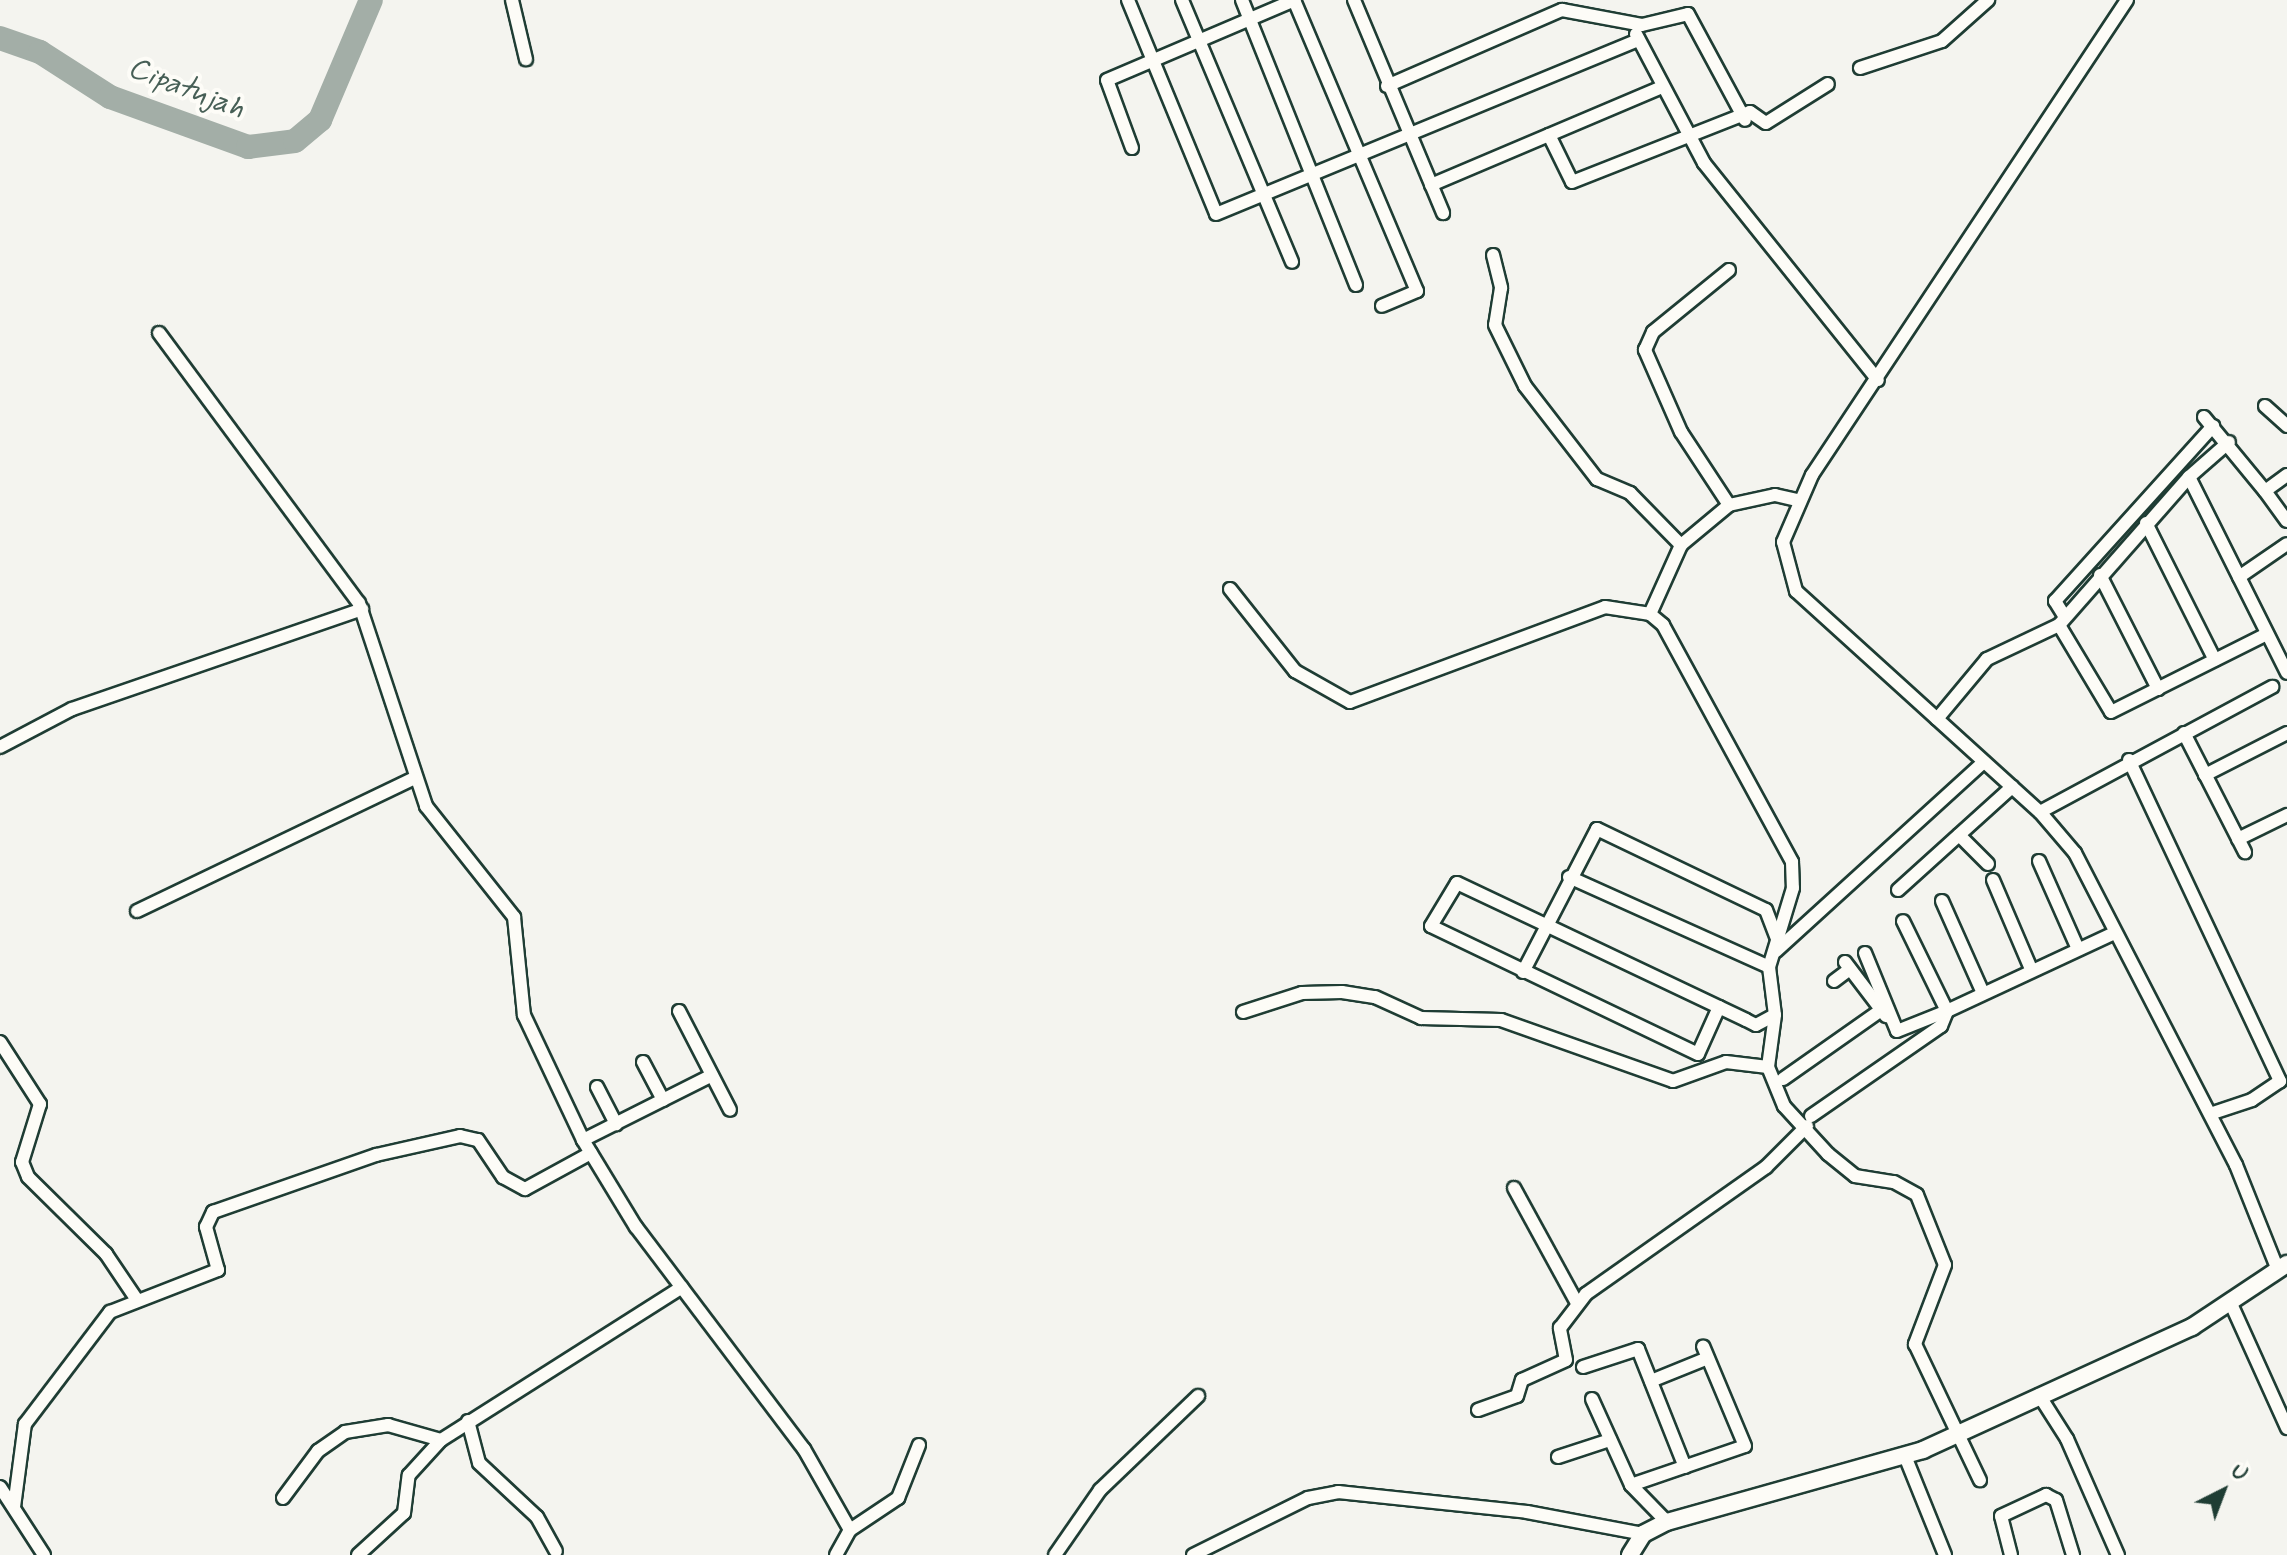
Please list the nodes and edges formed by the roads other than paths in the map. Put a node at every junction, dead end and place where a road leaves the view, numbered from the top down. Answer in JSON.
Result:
{"nodes":[{"id":1,"x":512,"y":0,"type":"edge"},
{"id":2,"x":1128,"y":0,"type":"edge"},
{"id":3,"x":1182,"y":0,"type":"edge"},
{"id":4,"x":1242,"y":0,"type":"edge"},
{"id":5,"x":1294,"y":0,"type":"edge"},
{"id":6,"x":1354,"y":0,"type":"edge"},
{"id":7,"x":1988,"y":0,"type":"edge"},
{"id":8,"x":2127,"y":0,"type":"edge"},
{"id":9,"x":1250,"y":18,"type":"junction"},
{"id":10,"x":1632,"y":24,"type":"junction"},
{"id":11,"x":1638,"y":40,"type":"junction"},
{"id":12,"x":1200,"y":41,"type":"junction"},
{"id":13,"x":526,"y":59,"type":"dead end"},
{"id":14,"x":1153,"y":61,"type":"junction"},
{"id":15,"x":1860,"y":68,"type":"dead end"},
{"id":16,"x":1828,"y":84,"type":"dead end"},
{"id":17,"x":1387,"y":86,"type":"junction"},
{"id":18,"x":1662,"y":87,"type":"junction"},
{"id":19,"x":1745,"y":120,"type":"junction"},
{"id":20,"x":1409,"y":135,"type":"junction"},
{"id":21,"x":1549,"y":135,"type":"junction"},
{"id":22,"x":1687,"y":135,"type":"junction"},
{"id":23,"x":1132,"y":148,"type":"dead end"},
{"id":24,"x":1358,"y":156,"type":"junction"},
{"id":25,"x":1310,"y":176,"type":"junction"},
{"id":26,"x":1431,"y":185,"type":"junction"},
{"id":27,"x":1264,"y":194,"type":"junction"},
{"id":28,"x":1443,"y":213,"type":"dead end"},
{"id":29,"x":1493,"y":255,"type":"dead end"},
{"id":30,"x":1292,"y":262,"type":"dead end"},
{"id":31,"x":1729,"y":270,"type":"dead end"},
{"id":32,"x":1356,"y":285,"type":"dead end"},
{"id":33,"x":1382,"y":306,"type":"dead end"},
{"id":34,"x":159,"y":333,"type":"dead end"},
{"id":35,"x":1878,"y":380,"type":"junction"},
{"id":36,"x":2265,"y":406,"type":"dead end"},
{"id":37,"x":2287,"y":426,"type":"edge"},
{"id":38,"x":2229,"y":442,"type":"junction"},
{"id":39,"x":2287,"y":475,"type":"edge"},
{"id":40,"x":2189,"y":477,"type":"junction"},
{"id":41,"x":2265,"y":491,"type":"junction"},
{"id":42,"x":1797,"y":500,"type":"junction"},
{"id":43,"x":1729,"y":505,"type":"junction"},
{"id":44,"x":2287,"y":521,"type":"edge"},
{"id":45,"x":2146,"y":523,"type":"junction"},
{"id":46,"x":2287,"y":544,"type":"edge"},
{"id":47,"x":1681,"y":545,"type":"junction"},
{"id":48,"x":2100,"y":575,"type":"junction"},
{"id":49,"x":2239,"y":577,"type":"junction"},
{"id":50,"x":1230,"y":589,"type":"dead end"},
{"id":51,"x":2067,"y":589,"type":"junction"},
{"id":52,"x":2078,"y":600,"type":"junction"},
{"id":53,"x":362,"y":609,"type":"junction"},
{"id":54,"x":1650,"y":614,"type":"junction"},
{"id":55,"x":2062,"y":621,"type":"junction"},
{"id":56,"x":2267,"y":634,"type":"junction"},
{"id":57,"x":2215,"y":660,"type":"junction"},
{"id":58,"x":2287,"y":673,"type":"edge"},
{"id":59,"x":2272,"y":687,"type":"dead end"},
{"id":60,"x":2158,"y":689,"type":"junction"},
{"id":61,"x":1937,"y":719,"type":"junction"},
{"id":62,"x":2184,"y":733,"type":"junction"},
{"id":63,"x":2287,"y":733,"type":"edge"},
{"id":64,"x":0,"y":747,"type":"edge"},
{"id":65,"x":2129,"y":760,"type":"junction"},
{"id":66,"x":1984,"y":762,"type":"junction"},
{"id":67,"x":2205,"y":775,"type":"junction"},
{"id":68,"x":414,"y":778,"type":"junction"},
{"id":69,"x":2012,"y":787,"type":"junction"},
{"id":70,"x":2040,"y":812,"type":"junction"},
{"id":71,"x":2287,"y":815,"type":"edge"},
{"id":72,"x":1959,"y":835,"type":"junction"},
{"id":73,"x":2238,"y":839,"type":"junction"},
{"id":74,"x":2245,"y":852,"type":"dead end"},
{"id":75,"x":2039,"y":861,"type":"dead end"},
{"id":76,"x":1988,"y":864,"type":"dead end"},
{"id":77,"x":1569,"y":877,"type":"junction"},
{"id":78,"x":1993,"y":880,"type":"dead end"},
{"id":79,"x":1898,"y":890,"type":"dead end"},
{"id":80,"x":1942,"y":901,"type":"dead end"},
{"id":81,"x":137,"y":911,"type":"dead end"},
{"id":82,"x":1903,"y":921,"type":"dead end"},
{"id":83,"x":1546,"y":925,"type":"junction"},
{"id":84,"x":2114,"y":933,"type":"junction"},
{"id":85,"x":1778,"y":942,"type":"junction"},
{"id":86,"x":2078,"y":949,"type":"junction"},
{"id":87,"x":1865,"y":953,"type":"dead end"},
{"id":88,"x":1770,"y":961,"type":"junction"},
{"id":89,"x":2031,"y":969,"type":"junction"},
{"id":90,"x":1523,"y":972,"type":"junction"},
{"id":91,"x":1834,"y":981,"type":"dead end"},
{"id":92,"x":1983,"y":993,"type":"junction"},
{"id":93,"x":1719,"y":1007,"type":"junction"},
{"id":94,"x":1881,"y":1010,"type":"junction"},
{"id":95,"x":679,"y":1011,"type":"dead end"},
{"id":96,"x":1947,"y":1011,"type":"junction"},
{"id":97,"x":1243,"y":1012,"type":"dead end"},
{"id":98,"x":1775,"y":1015,"type":"junction"},
{"id":99,"x":1897,"y":1031,"type":"junction"},
{"id":100,"x":0,"y":1042,"type":"edge"},
{"id":101,"x":1910,"y":1047,"type":"junction"},
{"id":102,"x":643,"y":1062,"type":"dead end"},
{"id":103,"x":1768,"y":1067,"type":"junction"},
{"id":104,"x":712,"y":1075,"type":"junction"},
{"id":105,"x":1783,"y":1079,"type":"dead end"},
{"id":106,"x":597,"y":1087,"type":"dead end"},
{"id":107,"x":663,"y":1100,"type":"junction"},
{"id":108,"x":730,"y":1110,"type":"dead end"},
{"id":109,"x":2210,"y":1114,"type":"junction"},
{"id":110,"x":1809,"y":1121,"type":"junction"},
{"id":111,"x":616,"y":1124,"type":"junction"},
{"id":112,"x":583,"y":1140,"type":"junction"},
{"id":113,"x":591,"y":1153,"type":"junction"},
{"id":114,"x":1514,"y":1188,"type":"dead end"},
{"id":115,"x":2283,"y":1267,"type":"edge"},
{"id":116,"x":682,"y":1287,"type":"junction"},
{"id":117,"x":135,"y":1297,"type":"junction"},
{"id":118,"x":1577,"y":1303,"type":"junction"},
{"id":119,"x":2232,"y":1306,"type":"junction"},
{"id":120,"x":1583,"y":1367,"type":"dead end"},
{"id":121,"x":1651,"y":1381,"type":"junction"},
{"id":122,"x":2039,"y":1395,"type":"junction"},
{"id":123,"x":1198,"y":1396,"type":"dead end"},
{"id":124,"x":1592,"y":1399,"type":"dead end"},
{"id":125,"x":1478,"y":1410,"type":"dead end"},
{"id":126,"x":468,"y":1421,"type":"junction"},
{"id":127,"x":2287,"y":1428,"type":"edge"},
{"id":128,"x":1952,"y":1434,"type":"junction"},
{"id":129,"x":441,"y":1440,"type":"junction"},
{"id":130,"x":1610,"y":1440,"type":"junction"},
{"id":131,"x":919,"y":1445,"type":"dead end"},
{"id":132,"x":1905,"y":1456,"type":"junction"},
{"id":133,"x":1558,"y":1457,"type":"dead end"},
{"id":134,"x":1685,"y":1467,"type":"junction"},
{"id":135,"x":1980,"y":1480,"type":"dead end"},
{"id":136,"x":1631,"y":1485,"type":"junction"},
{"id":137,"x":0,"y":1487,"type":"edge"},
{"id":138,"x":283,"y":1498,"type":"dead end"},
{"id":139,"x":14,"y":1507,"type":"junction"},
{"id":140,"x":1667,"y":1522,"type":"junction"},
{"id":141,"x":850,"y":1530,"type":"junction"},
{"id":142,"x":1643,"y":1534,"type":"junction"},
{"id":143,"x":556,"y":1551,"type":"dead end"},
{"id":144,"x":44,"y":1555,"type":"edge"},
{"id":145,"x":358,"y":1555,"type":"edge"},
{"id":146,"x":836,"y":1555,"type":"edge"},
{"id":147,"x":1055,"y":1555,"type":"edge"},
{"id":148,"x":1193,"y":1555,"type":"edge"},
{"id":149,"x":1630,"y":1555,"type":"edge"},
{"id":150,"x":1945,"y":1555,"type":"edge"},
{"id":151,"x":2011,"y":1555,"type":"edge"},
{"id":152,"x":2073,"y":1555,"type":"edge"},
{"id":153,"x":2118,"y":1555,"type":"edge"}],
"edges":[{"from":1,"to":13,"type":"street"},
{"from":2,"to":14,"type":"street"},
{"from":3,"to":12,"type":"street"},
{"from":4,"to":9,"type":"street"},
{"from":5,"to":9,"type":"street"},
{"from":5,"to":24,"type":"street"},
{"from":6,"to":17,"type":"street"},
{"from":7,"to":15,"type":"street"},
{"from":8,"to":35,"type":"street"},
{"from":9,"to":12,"type":"street"},
{"from":9,"to":25,"type":"street"},
{"from":10,"to":11,"type":"street"},
{"from":10,"to":17,"type":"street"},
{"from":10,"to":19,"type":"street"},
{"from":11,"to":18,"type":"street"},
{"from":11,"to":20,"type":"street"},
{"from":12,"to":14,"type":"street"},
{"from":12,"to":27,"type":"street"},
{"from":14,"to":23,"type":"street"},
{"from":14,"to":27,"type":"street"},
{"from":16,"to":19,"type":"street"},
{"from":17,"to":20,"type":"street"},
{"from":18,"to":21,"type":"street"},
{"from":18,"to":22,"type":"street"},
{"from":19,"to":22,"type":"street"},
{"from":20,"to":24,"type":"street"},
{"from":20,"to":26,"type":"street"},
{"from":21,"to":22,"type":"street"},
{"from":21,"to":26,"type":"street"},
{"from":22,"to":35,"type":"street"},
{"from":24,"to":25,"type":"street"},
{"from":24,"to":33,"type":"street"},
{"from":25,"to":27,"type":"street"},
{"from":25,"to":32,"type":"street"},
{"from":26,"to":28,"type":"street"},
{"from":27,"to":30,"type":"street"},
{"from":29,"to":47,"type":"street"},
{"from":31,"to":43,"type":"street"},
{"from":34,"to":53,"type":"street"},
{"from":35,"to":42,"type":"street"},
{"from":36,"to":37,"type":"street"},
{"from":38,"to":40,"type":"street"},
{"from":38,"to":41,"type":"street"},
{"from":38,"to":51,"type":"street"},
{"from":39,"to":41,"type":"street"},
{"from":40,"to":45,"type":"street"},
{"from":40,"to":49,"type":"street"},
{"from":41,"to":44,"type":"street"},
{"from":42,"to":43,"type":"street"},
{"from":42,"to":61,"type":"street"},
{"from":43,"to":47,"type":"street"},
{"from":45,"to":48,"type":"street"},
{"from":45,"to":57,"type":"street"},
{"from":46,"to":49,"type":"street"},
{"from":47,"to":54,"type":"street"},
{"from":48,"to":52,"type":"street"},
{"from":48,"to":60,"type":"street"},
{"from":49,"to":56,"type":"street"},
{"from":50,"to":54,"type":"street"},
{"from":51,"to":52,"type":"street"},
{"from":51,"to":55,"type":"street"},
{"from":52,"to":55,"type":"street"},
{"from":53,"to":64,"type":"street"},
{"from":53,"to":68,"type":"street"},
{"from":54,"to":85,"type":"street"},
{"from":55,"to":60,"type":"street"},
{"from":55,"to":61,"type":"street"},
{"from":56,"to":57,"type":"street"},
{"from":56,"to":58,"type":"street"},
{"from":57,"to":60,"type":"street"},
{"from":59,"to":62,"type":"street"},
{"from":61,"to":66,"type":"street"},
{"from":62,"to":65,"type":"street"},
{"from":62,"to":67,"type":"street"},
{"from":63,"to":67,"type":"street"},
{"from":65,"to":70,"type":"street"},
{"from":65,"to":109,"type":"street"},
{"from":66,"to":69,"type":"street"},
{"from":66,"to":88,"type":"street"},
{"from":67,"to":73,"type":"street"},
{"from":68,"to":81,"type":"street"},
{"from":68,"to":112,"type":"street"},
{"from":69,"to":70,"type":"street"},
{"from":69,"to":72,"type":"street"},
{"from":70,"to":84,"type":"street"},
{"from":71,"to":73,"type":"street"},
{"from":72,"to":76,"type":"street"},
{"from":72,"to":79,"type":"street"},
{"from":73,"to":74,"type":"street"},
{"from":75,"to":86,"type":"street"},
{"from":77,"to":83,"type":"street"},
{"from":77,"to":85,"type":"street"},
{"from":77,"to":88,"type":"street"},
{"from":78,"to":89,"type":"street"},
{"from":80,"to":92,"type":"street"},
{"from":82,"to":96,"type":"street"},
{"from":83,"to":90,"type":"street"},
{"from":83,"to":90,"type":"street"},
{"from":83,"to":93,"type":"street"},
{"from":84,"to":86,"type":"street"},
{"from":84,"to":109,"type":"street"},
{"from":85,"to":88,"type":"street"},
{"from":86,"to":89,"type":"street"},
{"from":87,"to":99,"type":"street"},
{"from":88,"to":98,"type":"street"},
{"from":89,"to":92,"type":"street"},
{"from":90,"to":93,"type":"street"},
{"from":91,"to":94,"type":"street"},
{"from":92,"to":96,"type":"street"},
{"from":93,"to":98,"type":"street"},
{"from":94,"to":99,"type":"street"},
{"from":94,"to":105,"type":"street"},
{"from":95,"to":104,"type":"street"},
{"from":96,"to":99,"type":"street"},
{"from":96,"to":101,"type":"street"},
{"from":97,"to":103,"type":"street"},
{"from":98,"to":103,"type":"street"},
{"from":99,"to":101,"type":"street"},
{"from":100,"to":117,"type":"street"},
{"from":101,"to":110,"type":"street"},
{"from":102,"to":107,"type":"street"},
{"from":103,"to":110,"type":"street"},
{"from":104,"to":107,"type":"street"},
{"from":104,"to":108,"type":"street"},
{"from":106,"to":111,"type":"street"},
{"from":107,"to":111,"type":"street"},
{"from":109,"to":115,"type":"street"},
{"from":110,"to":118,"type":"street"},
{"from":110,"to":128,"type":"street"},
{"from":111,"to":112,"type":"street"},
{"from":112,"to":113,"type":"street"},
{"from":113,"to":116,"type":"street"},
{"from":113,"to":117,"type":"street"},
{"from":114,"to":118,"type":"street"},
{"from":115,"to":119,"type":"street"},
{"from":116,"to":126,"type":"street"},
{"from":116,"to":141,"type":"street"},
{"from":117,"to":139,"type":"street"},
{"from":118,"to":125,"type":"street"},
{"from":119,"to":122,"type":"street"},
{"from":119,"to":127,"type":"street"},
{"from":120,"to":121,"type":"street"},
{"from":121,"to":134,"type":"street"},
{"from":121,"to":134,"type":"street"},
{"from":122,"to":128,"type":"street"},
{"from":122,"to":153,"type":"street"},
{"from":123,"to":147,"type":"street"},
{"from":124,"to":130,"type":"street"},
{"from":126,"to":129,"type":"street"},
{"from":126,"to":143,"type":"street"},
{"from":128,"to":132,"type":"street"},
{"from":128,"to":135,"type":"street"},
{"from":129,"to":138,"type":"street"},
{"from":129,"to":145,"type":"street"},
{"from":130,"to":133,"type":"street"},
{"from":130,"to":136,"type":"street"},
{"from":131,"to":141,"type":"street"},
{"from":132,"to":140,"type":"street"},
{"from":132,"to":150,"type":"street"},
{"from":134,"to":136,"type":"street"},
{"from":136,"to":140,"type":"street"},
{"from":137,"to":139,"type":"street"},
{"from":139,"to":144,"type":"street"},
{"from":140,"to":142,"type":"street"},
{"from":141,"to":146,"type":"street"},
{"from":142,"to":148,"type":"street"},
{"from":142,"to":149,"type":"street"},
{"from":151,"to":152,"type":"street"}]}
